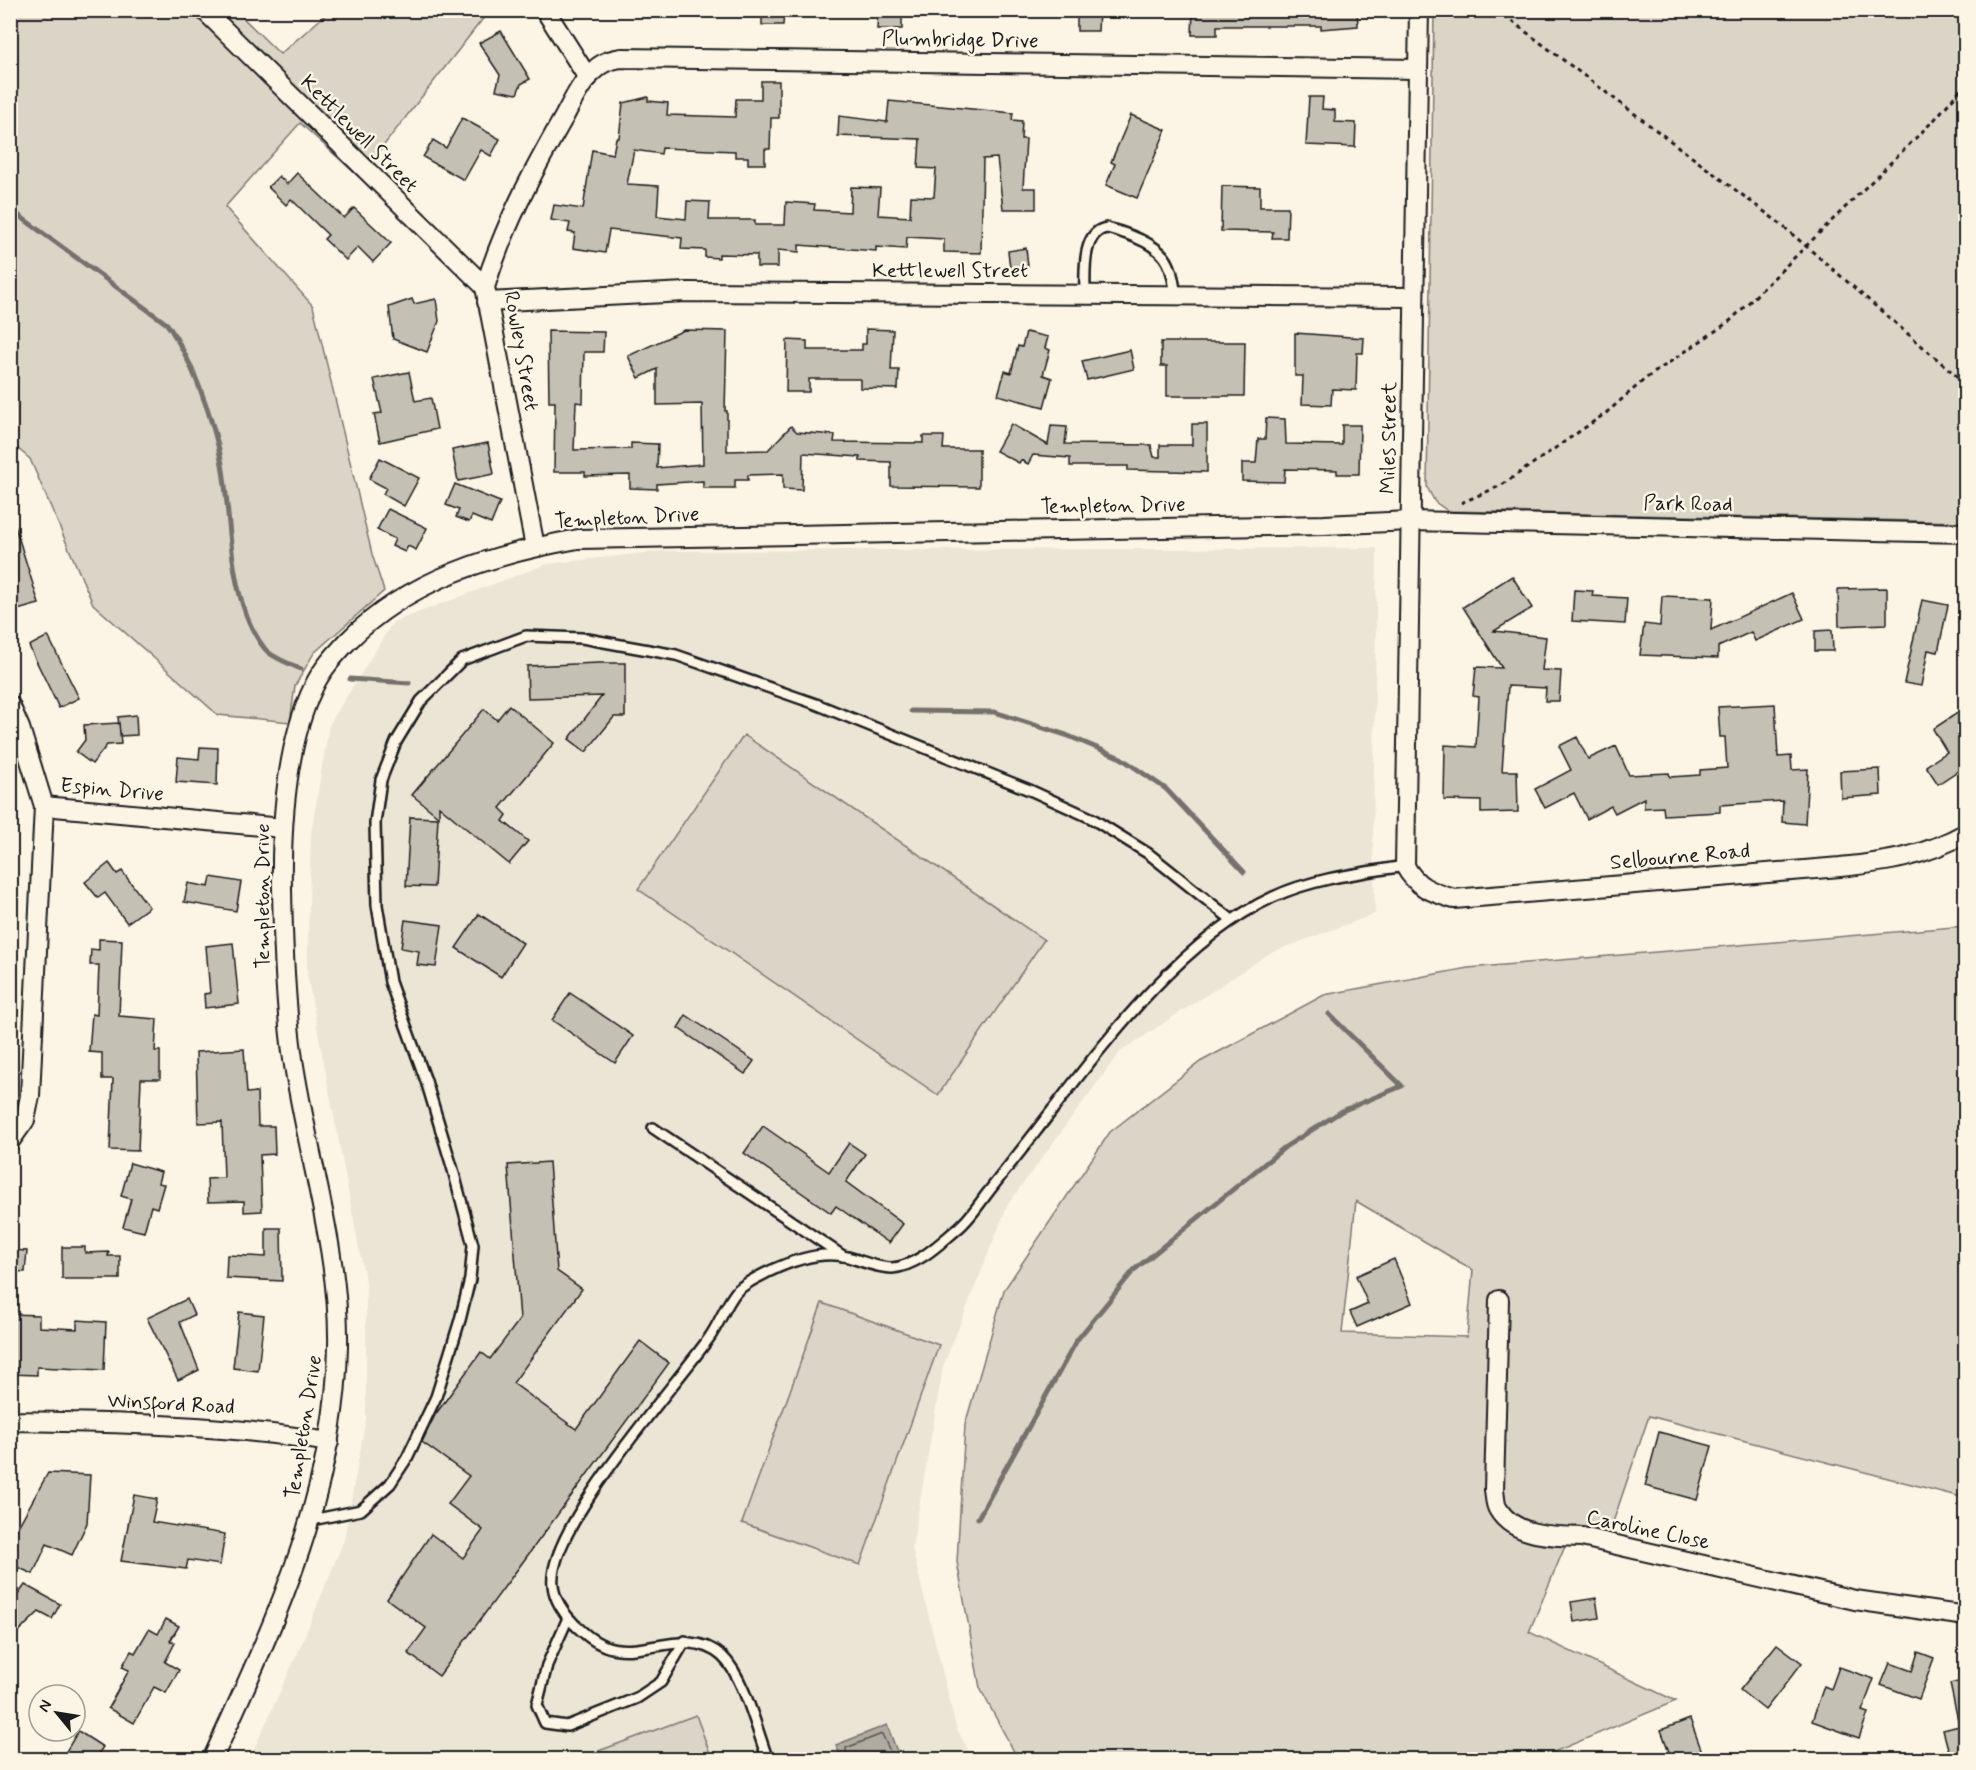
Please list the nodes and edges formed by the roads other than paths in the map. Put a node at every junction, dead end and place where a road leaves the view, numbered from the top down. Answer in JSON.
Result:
{"nodes":[{"id":1,"x":204,"y":10,"type":"edge"},
{"id":2,"x":545,"y":10,"type":"edge"},
{"id":3,"x":1419,"y":10,"type":"edge"},
{"id":4,"x":1417,"y":69,"type":"junction"},
{"id":5,"x":588,"y":78,"type":"junction"},
{"id":6,"x":486,"y":295,"type":"junction"},
{"id":7,"x":1085,"y":295,"type":"junction"},
{"id":8,"x":1176,"y":295,"type":"junction"},
{"id":9,"x":1413,"y":297,"type":"junction"},
{"id":10,"x":1410,"y":521,"type":"junction"},
{"id":11,"x":1965,"y":533,"type":"edge"},
{"id":12,"x":535,"y":547,"type":"junction"},
{"id":13,"x":10,"y":705,"type":"edge"},
{"id":14,"x":44,"y":806,"type":"junction"},
{"id":15,"x":283,"y":828,"type":"junction"},
{"id":16,"x":1965,"y":833,"type":"edge"},
{"id":17,"x":1405,"y":866,"type":"junction"},
{"id":18,"x":1232,"y":920,"type":"junction"},
{"id":19,"x":653,"y":1128,"type":"dead end"},
{"id":20,"x":10,"y":1140,"type":"edge"},
{"id":21,"x":843,"y":1256,"type":"junction"},
{"id":22,"x":1499,"y":1300,"type":"dead end"},
{"id":23,"x":10,"y":1421,"type":"edge"},
{"id":24,"x":329,"y":1442,"type":"junction"},
{"id":25,"x":312,"y":1520,"type":"junction"},
{"id":26,"x":1965,"y":1616,"type":"edge"},
{"id":27,"x":568,"y":1618,"type":"junction"},
{"id":28,"x":685,"y":1641,"type":"junction"},
{"id":29,"x":212,"y":1760,"type":"edge"},
{"id":30,"x":768,"y":1760,"type":"edge"}],
"edges":[{"from":1,"to":6,"type":"street","name":"Kettlewell Street"},
{"from":2,"to":5,"type":"street"},
{"from":3,"to":4,"type":"street","name":"Miles Street"},
{"from":4,"to":5,"type":"street","name":"Plumbridge Drive"},
{"from":4,"to":9,"type":"street","name":"Miles Street"},
{"from":5,"to":6,"type":"street","name":"Rowley Street"},
{"from":6,"to":7,"type":"street","name":"Kettlewell Street"},
{"from":6,"to":12,"type":"street","name":"Rowley Street"},
{"from":7,"to":8,"type":"street","name":"Kettlewell Street"},
{"from":7,"to":8,"type":"lane"},
{"from":8,"to":9,"type":"street","name":"Kettlewell Street"},
{"from":9,"to":10,"type":"street","name":"Miles Street"},
{"from":10,"to":11,"type":"street","name":"Park Road"},
{"from":10,"to":12,"type":"street","name":"Templeton Drive"},
{"from":10,"to":17,"type":"street","name":"Miles Street"},
{"from":12,"to":15,"type":"street","name":"Templeton Drive"},
{"from":13,"to":14,"type":"street","name":"Espin Drive"},
{"from":14,"to":15,"type":"street","name":"Espin Drive"},
{"from":14,"to":20,"type":"street"},
{"from":15,"to":24,"type":"street","name":"Templeton Drive"},
{"from":16,"to":17,"type":"street","name":"Selbourne Road"},
{"from":17,"to":18,"type":"lane"},
{"from":18,"to":21,"type":"lane"},
{"from":18,"to":25,"type":"lane"},
{"from":19,"to":21,"type":"lane"},
{"from":21,"to":27,"type":"lane"},
{"from":22,"to":26,"type":"street","name":"Caroline Close"},
{"from":23,"to":24,"type":"street","name":"Winsford Road"},
{"from":24,"to":25,"type":"street","name":"Templeton Drive"},
{"from":25,"to":29,"type":"street","name":"Templeton Drive"},
{"from":27,"to":28,"type":"lane"},
{"from":27,"to":28,"type":"lane"},
{"from":28,"to":30,"type":"lane"}]}
